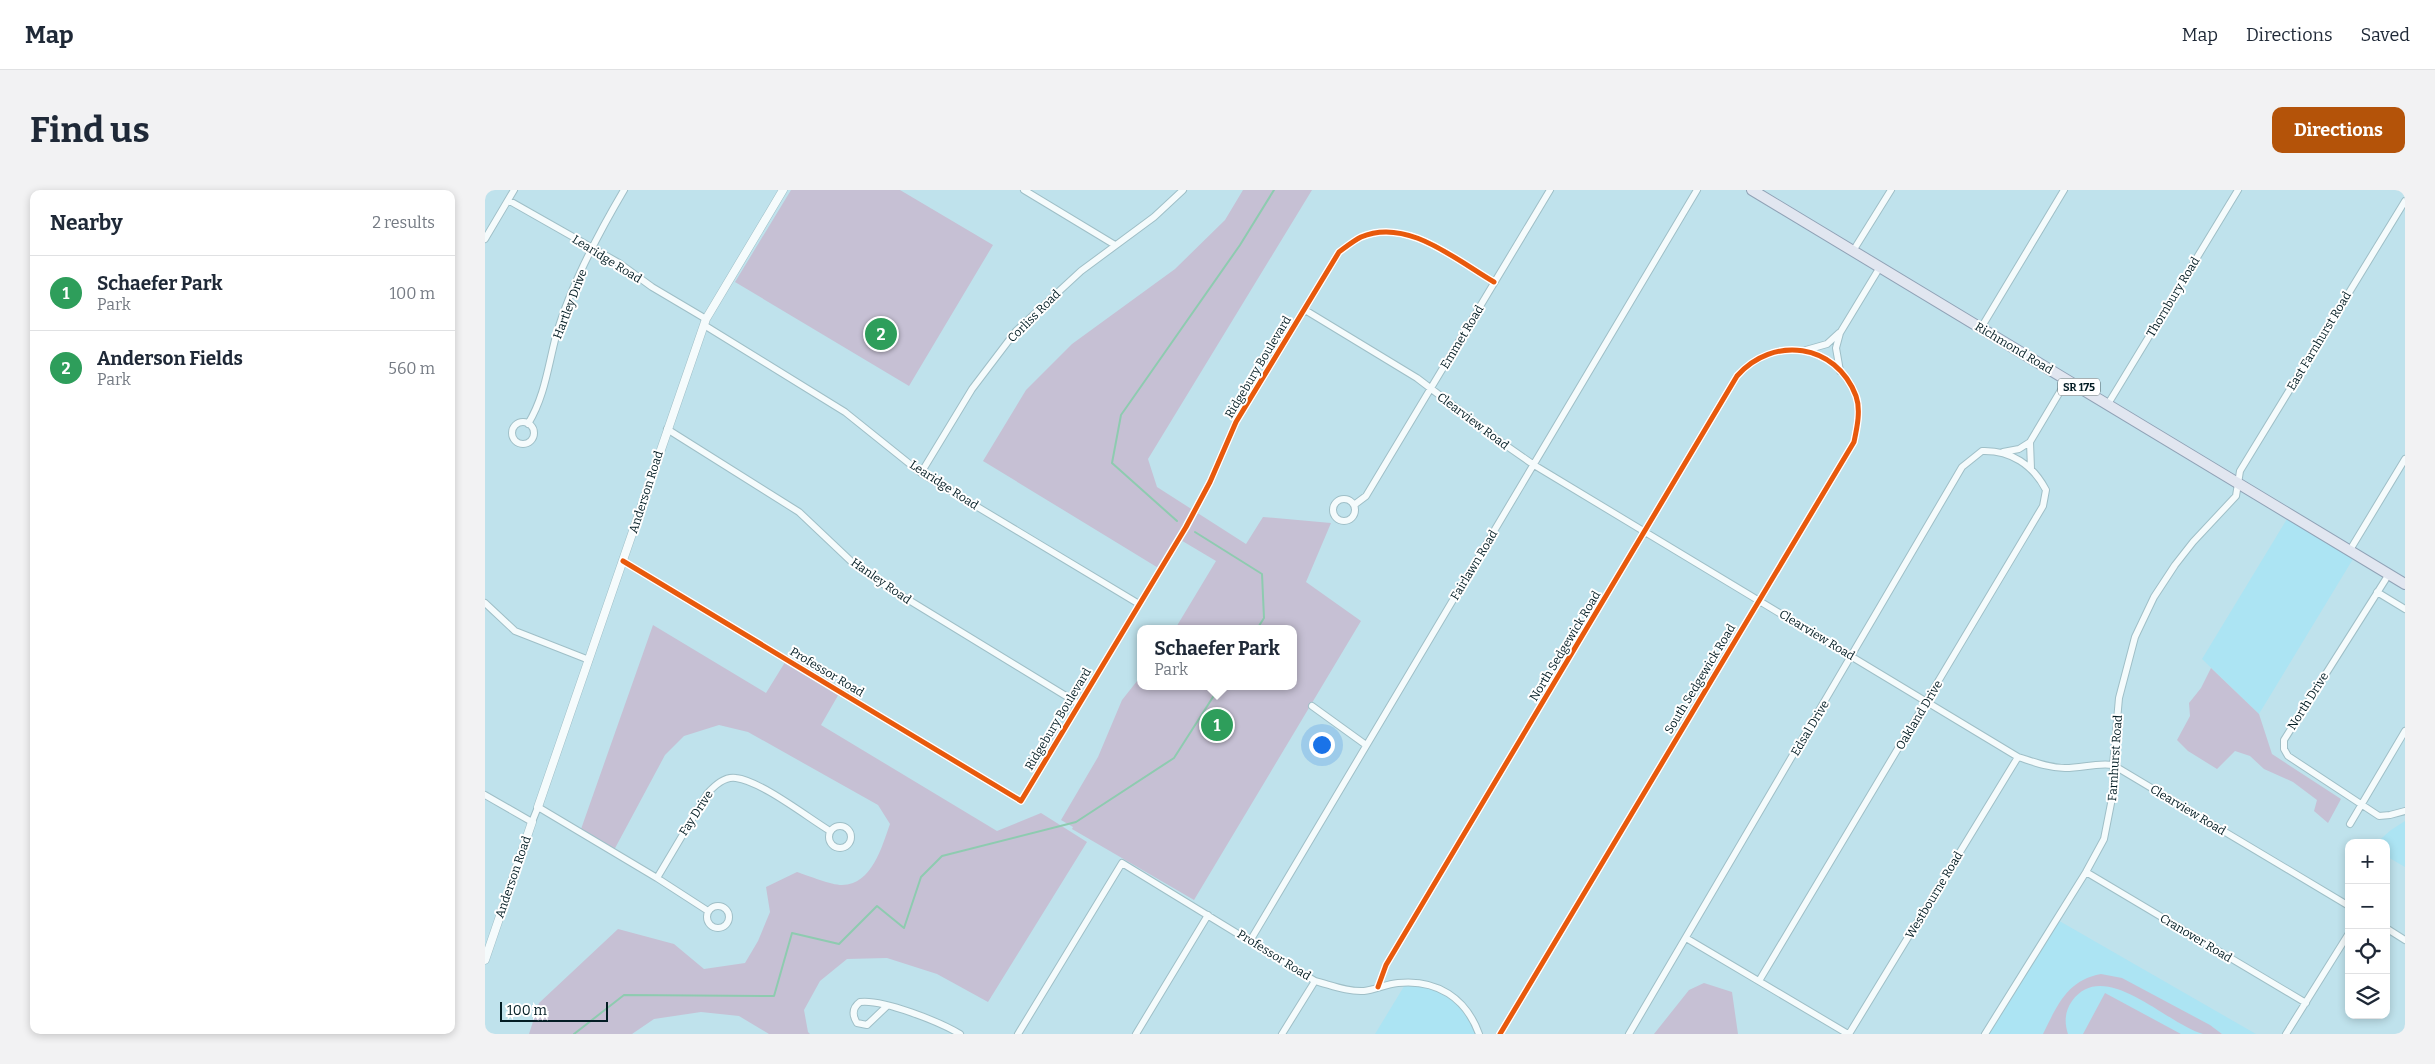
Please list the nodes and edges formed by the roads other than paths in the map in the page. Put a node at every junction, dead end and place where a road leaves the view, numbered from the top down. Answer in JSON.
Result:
{"nodes":[{"id":1,"x":514,"y":190,"type":"edge"},
{"id":2,"x":624,"y":190,"type":"edge"},
{"id":3,"x":783,"y":190,"type":"edge"},
{"id":4,"x":1024,"y":190,"type":"edge"},
{"id":5,"x":1183,"y":190,"type":"edge"},
{"id":6,"x":1550,"y":190,"type":"edge"},
{"id":7,"x":1697,"y":190,"type":"edge"},
{"id":8,"x":1752,"y":190,"type":"edge"},
{"id":9,"x":1891,"y":190,"type":"edge"},
{"id":10,"x":2064,"y":190,"type":"edge"},
{"id":11,"x":2238,"y":190,"type":"edge"},
{"id":12,"x":1034,"y":193,"type":"edge"},
{"id":13,"x":508,"y":200,"type":"junction"},
{"id":14,"x":2405,"y":201,"type":"edge"},
{"id":15,"x":485,"y":239,"type":"edge"},
{"id":16,"x":1115,"y":245,"type":"junction"},
{"id":17,"x":593,"y":248,"type":"junction"},
{"id":18,"x":1853,"y":251,"type":"junction"},
{"id":19,"x":1880,"y":267,"type":"junction"},
{"id":20,"x":1494,"y":282,"type":"junction"},
{"id":21,"x":1305,"y":310,"type":"junction"},
{"id":22,"x":705,"y":322,"type":"junction"},
{"id":23,"x":1981,"y":328,"type":"junction"},
{"id":24,"x":1840,"y":333,"type":"junction"},
{"id":25,"x":1801,"y":350,"type":"junction"},
{"id":26,"x":1841,"y":374,"type":"junction"},
{"id":27,"x":2067,"y":380,"type":"junction"},
{"id":28,"x":1431,"y":389,"type":"junction"},
{"id":29,"x":2107,"y":404,"type":"junction"},
{"id":30,"x":529,"y":424,"type":"dead end"},
{"id":31,"x":667,"y":429,"type":"junction"},
{"id":32,"x":2030,"y":442,"type":"junction"},
{"id":33,"x":2001,"y":452,"type":"junction"},
{"id":34,"x":2405,"y":460,"type":"edge"},
{"id":35,"x":1534,"y":465,"type":"junction"},
{"id":36,"x":2031,"y":469,"type":"junction"},
{"id":37,"x":921,"y":473,"type":"junction"},
{"id":38,"x":2239,"y":484,"type":"junction"},
{"id":39,"x":1353,"y":505,"type":"dead end"},
{"id":40,"x":1645,"y":531,"type":"junction"},
{"id":41,"x":2350,"y":550,"type":"junction"},
{"id":42,"x":623,"y":561,"type":"junction"},
{"id":43,"x":2389,"y":574,"type":"junction"},
{"id":44,"x":2405,"y":584,"type":"edge"},
{"id":45,"x":2377,"y":592,"type":"junction"},
{"id":46,"x":1759,"y":600,"type":"junction"},
{"id":47,"x":485,"y":602,"type":"edge"},
{"id":48,"x":1139,"y":604,"type":"junction"},
{"id":49,"x":2405,"y":609,"type":"edge"},
{"id":50,"x":1853,"y":656,"type":"junction"},
{"id":51,"x":589,"y":660,"type":"junction"},
{"id":52,"x":1927,"y":701,"type":"junction"},
{"id":53,"x":1079,"y":704,"type":"junction"},
{"id":54,"x":1313,"y":706,"type":"dead end"},
{"id":55,"x":2405,"y":731,"type":"edge"},
{"id":56,"x":1367,"y":745,"type":"junction"},
{"id":57,"x":2018,"y":757,"type":"junction"},
{"id":58,"x":2113,"y":765,"type":"junction"},
{"id":59,"x":485,"y":795,"type":"edge"},
{"id":60,"x":1021,"y":801,"type":"joint"},
{"id":61,"x":2361,"y":804,"type":"junction"},
{"id":62,"x":538,"y":807,"type":"junction"},
{"id":63,"x":2405,"y":811,"type":"edge"},
{"id":64,"x":532,"y":822,"type":"junction"},
{"id":65,"x":2350,"y":824,"type":"dead end"},
{"id":66,"x":830,"y":832,"type":"dead end"},
{"id":67,"x":2085,"y":872,"type":"junction"},
{"id":68,"x":657,"y":878,"type":"junction"},
{"id":69,"x":2345,"y":904,"type":"edge"},
{"id":70,"x":708,"y":911,"type":"dead end"},
{"id":71,"x":1208,"y":915,"type":"junction"},
{"id":72,"x":2388,"y":929,"type":"edge"},
{"id":73,"x":1686,"y":938,"type":"junction"},
{"id":74,"x":1250,"y":940,"type":"junction"},
{"id":75,"x":2345,"y":940,"type":"edge"},
{"id":76,"x":2405,"y":940,"type":"edge"},
{"id":77,"x":485,"y":960,"type":"edge"},
{"id":78,"x":1315,"y":981,"type":"junction"},
{"id":79,"x":1759,"y":981,"type":"junction"},
{"id":80,"x":1378,"y":988,"type":"junction"},
{"id":81,"x":2306,"y":1003,"type":"junction"},
{"id":82,"x":887,"y":1006,"type":"junction"},
{"id":83,"x":960,"y":1034,"type":"edge"},
{"id":84,"x":1018,"y":1034,"type":"edge"},
{"id":85,"x":1136,"y":1034,"type":"edge"},
{"id":86,"x":1282,"y":1034,"type":"edge"},
{"id":87,"x":1479,"y":1034,"type":"edge"},
{"id":88,"x":1500,"y":1034,"type":"edge"},
{"id":89,"x":1629,"y":1034,"type":"edge"},
{"id":90,"x":1849,"y":1034,"type":"edge"},
{"id":91,"x":1985,"y":1034,"type":"edge"},
{"id":92,"x":2286,"y":1034,"type":"edge"}],
"edges":[{"from":1,"to":13,"type":"street"},
{"from":2,"to":17,"type":"street","name":"Hartley Drive"},
{"from":3,"to":22,"type":"street","name":"Anderson Road"},
{"from":4,"to":12,"type":"street"},
{"from":5,"to":16,"type":"street","name":"Corliss Road"},
{"from":6,"to":20,"type":"street","name":"Emmet Road"},
{"from":7,"to":35,"type":"street","name":"Fairlawn Road"},
{"from":8,"to":18,"type":"main road","name":"Richmond Road","number":"SR 175"},
{"from":9,"to":18,"type":"street"},
{"from":10,"to":23,"type":"street"},
{"from":11,"to":29,"type":"street","name":"Thornbury Road"},
{"from":12,"to":16,"type":"street"},
{"from":13,"to":15,"type":"street"},
{"from":13,"to":17,"type":"street","name":"Learidge Road"},
{"from":14,"to":38,"type":"street","name":"East Farnhurst Road"},
{"from":16,"to":37,"type":"street","name":"Corliss Road"},
{"from":17,"to":22,"type":"street","name":"Learidge Road"},
{"from":17,"to":30,"type":"street","name":"Hartley Drive"},
{"from":18,"to":19,"type":"main road","name":"Richmond Road","number":"SR 175"},
{"from":19,"to":23,"type":"main road","name":"Richmond Road","number":"SR 175"},
{"from":19,"to":24,"type":"street"},
{"from":20,"to":21,"type":"street","name":"Ridgebury Boulevard"},
{"from":20,"to":28,"type":"street","name":"Emmet Road"},
{"from":21,"to":28,"type":"street","name":"Clearview Road"},
{"from":21,"to":48,"type":"street","name":"Ridgebury Boulevard"},
{"from":22,"to":31,"type":"street","name":"Anderson Road"},
{"from":22,"to":37,"type":"street","name":"Learidge Road"},
{"from":23,"to":27,"type":"main road","name":"Richmond Road","number":"SR 175"},
{"from":24,"to":25,"type":"street","name":"North Sedgewick Road"},
{"from":24,"to":26,"type":"street"},
{"from":25,"to":26,"type":"street","name":"South Sedgewick Road"},
{"from":25,"to":40,"type":"street","name":"North Sedgewick Road"},
{"from":26,"to":46,"type":"street","name":"South Sedgewick Road"},
{"from":27,"to":29,"type":"main road","name":"Richmond Road","number":"SR 175"},
{"from":27,"to":32,"type":"street"},
{"from":28,"to":35,"type":"street","name":"Clearview Road"},
{"from":28,"to":39,"type":"street","name":"Emmet Road"},
{"from":29,"to":38,"type":"main road","name":"Richmond Road","number":"SR 175"},
{"from":31,"to":42,"type":"street","name":"Anderson Road"},
{"from":31,"to":53,"type":"street","name":"Hanley Road"},
{"from":32,"to":33,"type":"street","name":"Edsal Drive"},
{"from":32,"to":36,"type":"street"},
{"from":33,"to":36,"type":"street","name":"Oakland Drive"},
{"from":33,"to":50,"type":"street","name":"Edsal Drive"},
{"from":34,"to":41,"type":"street"},
{"from":35,"to":40,"type":"street","name":"Clearview Road"},
{"from":35,"to":56,"type":"street","name":"Fairlawn Road"},
{"from":36,"to":52,"type":"street","name":"Oakland Drive"},
{"from":37,"to":48,"type":"street","name":"Learidge Road"},
{"from":38,"to":41,"type":"main road","name":"Richmond Road","number":"SR 175"},
{"from":38,"to":58,"type":"street","name":"Farnhurst Road"},
{"from":40,"to":46,"type":"street","name":"Clearview Road"},
{"from":40,"to":80,"type":"street","name":"North Sedgewick Road"},
{"from":41,"to":43,"type":"main road","name":"Richmond Road","number":"SR 175"},
{"from":42,"to":51,"type":"street","name":"Anderson Road"},
{"from":42,"to":60,"type":"street","name":"Professor Road"},
{"from":43,"to":44,"type":"main road","name":"Richmond Road","number":"SR 175"},
{"from":43,"to":45,"type":"street","name":"North Drive"},
{"from":45,"to":49,"type":"street"},
{"from":45,"to":61,"type":"street","name":"North Drive"},
{"from":46,"to":50,"type":"street","name":"Clearview Road"},
{"from":46,"to":88,"type":"street","name":"South Sedgewick Road"},
{"from":47,"to":51,"type":"street"},
{"from":48,"to":53,"type":"street","name":"Ridgebury Boulevard"},
{"from":50,"to":52,"type":"street","name":"Clearview Road"},
{"from":50,"to":73,"type":"street","name":"Edsal Drive"},
{"from":51,"to":62,"type":"street","name":"Anderson Road"},
{"from":52,"to":57,"type":"street","name":"Clearview Road"},
{"from":52,"to":79,"type":"street","name":"Oakland Drive"},
{"from":53,"to":60,"type":"street","name":"Ridgebury Boulevard"},
{"from":54,"to":56,"type":"street"},
{"from":55,"to":61,"type":"street"},
{"from":56,"to":74,"type":"street","name":"Fairlawn Road"},
{"from":57,"to":58,"type":"street","name":"Clearview Road"},
{"from":57,"to":90,"type":"street","name":"Westbourne Road"},
{"from":58,"to":67,"type":"street","name":"Farnhurst Road"},
{"from":58,"to":69,"type":"street","name":"Clearview Road"},
{"from":59,"to":64,"type":"street"},
{"from":61,"to":63,"type":"street","name":"North Drive"},
{"from":61,"to":65,"type":"street"},
{"from":62,"to":64,"type":"street"},
{"from":62,"to":68,"type":"street"},
{"from":64,"to":77,"type":"street","name":"Anderson Road"},
{"from":66,"to":68,"type":"street","name":"Fay Drive"},
{"from":67,"to":81,"type":"street","name":"Cranover Road"},
{"from":67,"to":91,"type":"street","name":"Farnhurst Road"},
{"from":68,"to":70,"type":"street"},
{"from":71,"to":74,"type":"street","name":"Professor Road"},
{"from":71,"to":84,"type":"street","name":"Professor Road"},
{"from":71,"to":85,"type":"street"},
{"from":72,"to":76,"type":"street"},
{"from":73,"to":79,"type":"street"},
{"from":73,"to":89,"type":"street","name":"Edsal Drive"},
{"from":74,"to":78,"type":"street","name":"Professor Road"},
{"from":75,"to":81,"type":"street"},
{"from":78,"to":80,"type":"street","name":"Professor Road"},
{"from":78,"to":86,"type":"street"},
{"from":79,"to":90,"type":"street"},
{"from":80,"to":87,"type":"street","name":"Professor Road"},
{"from":81,"to":92,"type":"street"},
{"from":82,"to":82,"type":"street"},
{"from":82,"to":83,"type":"street"}]}
